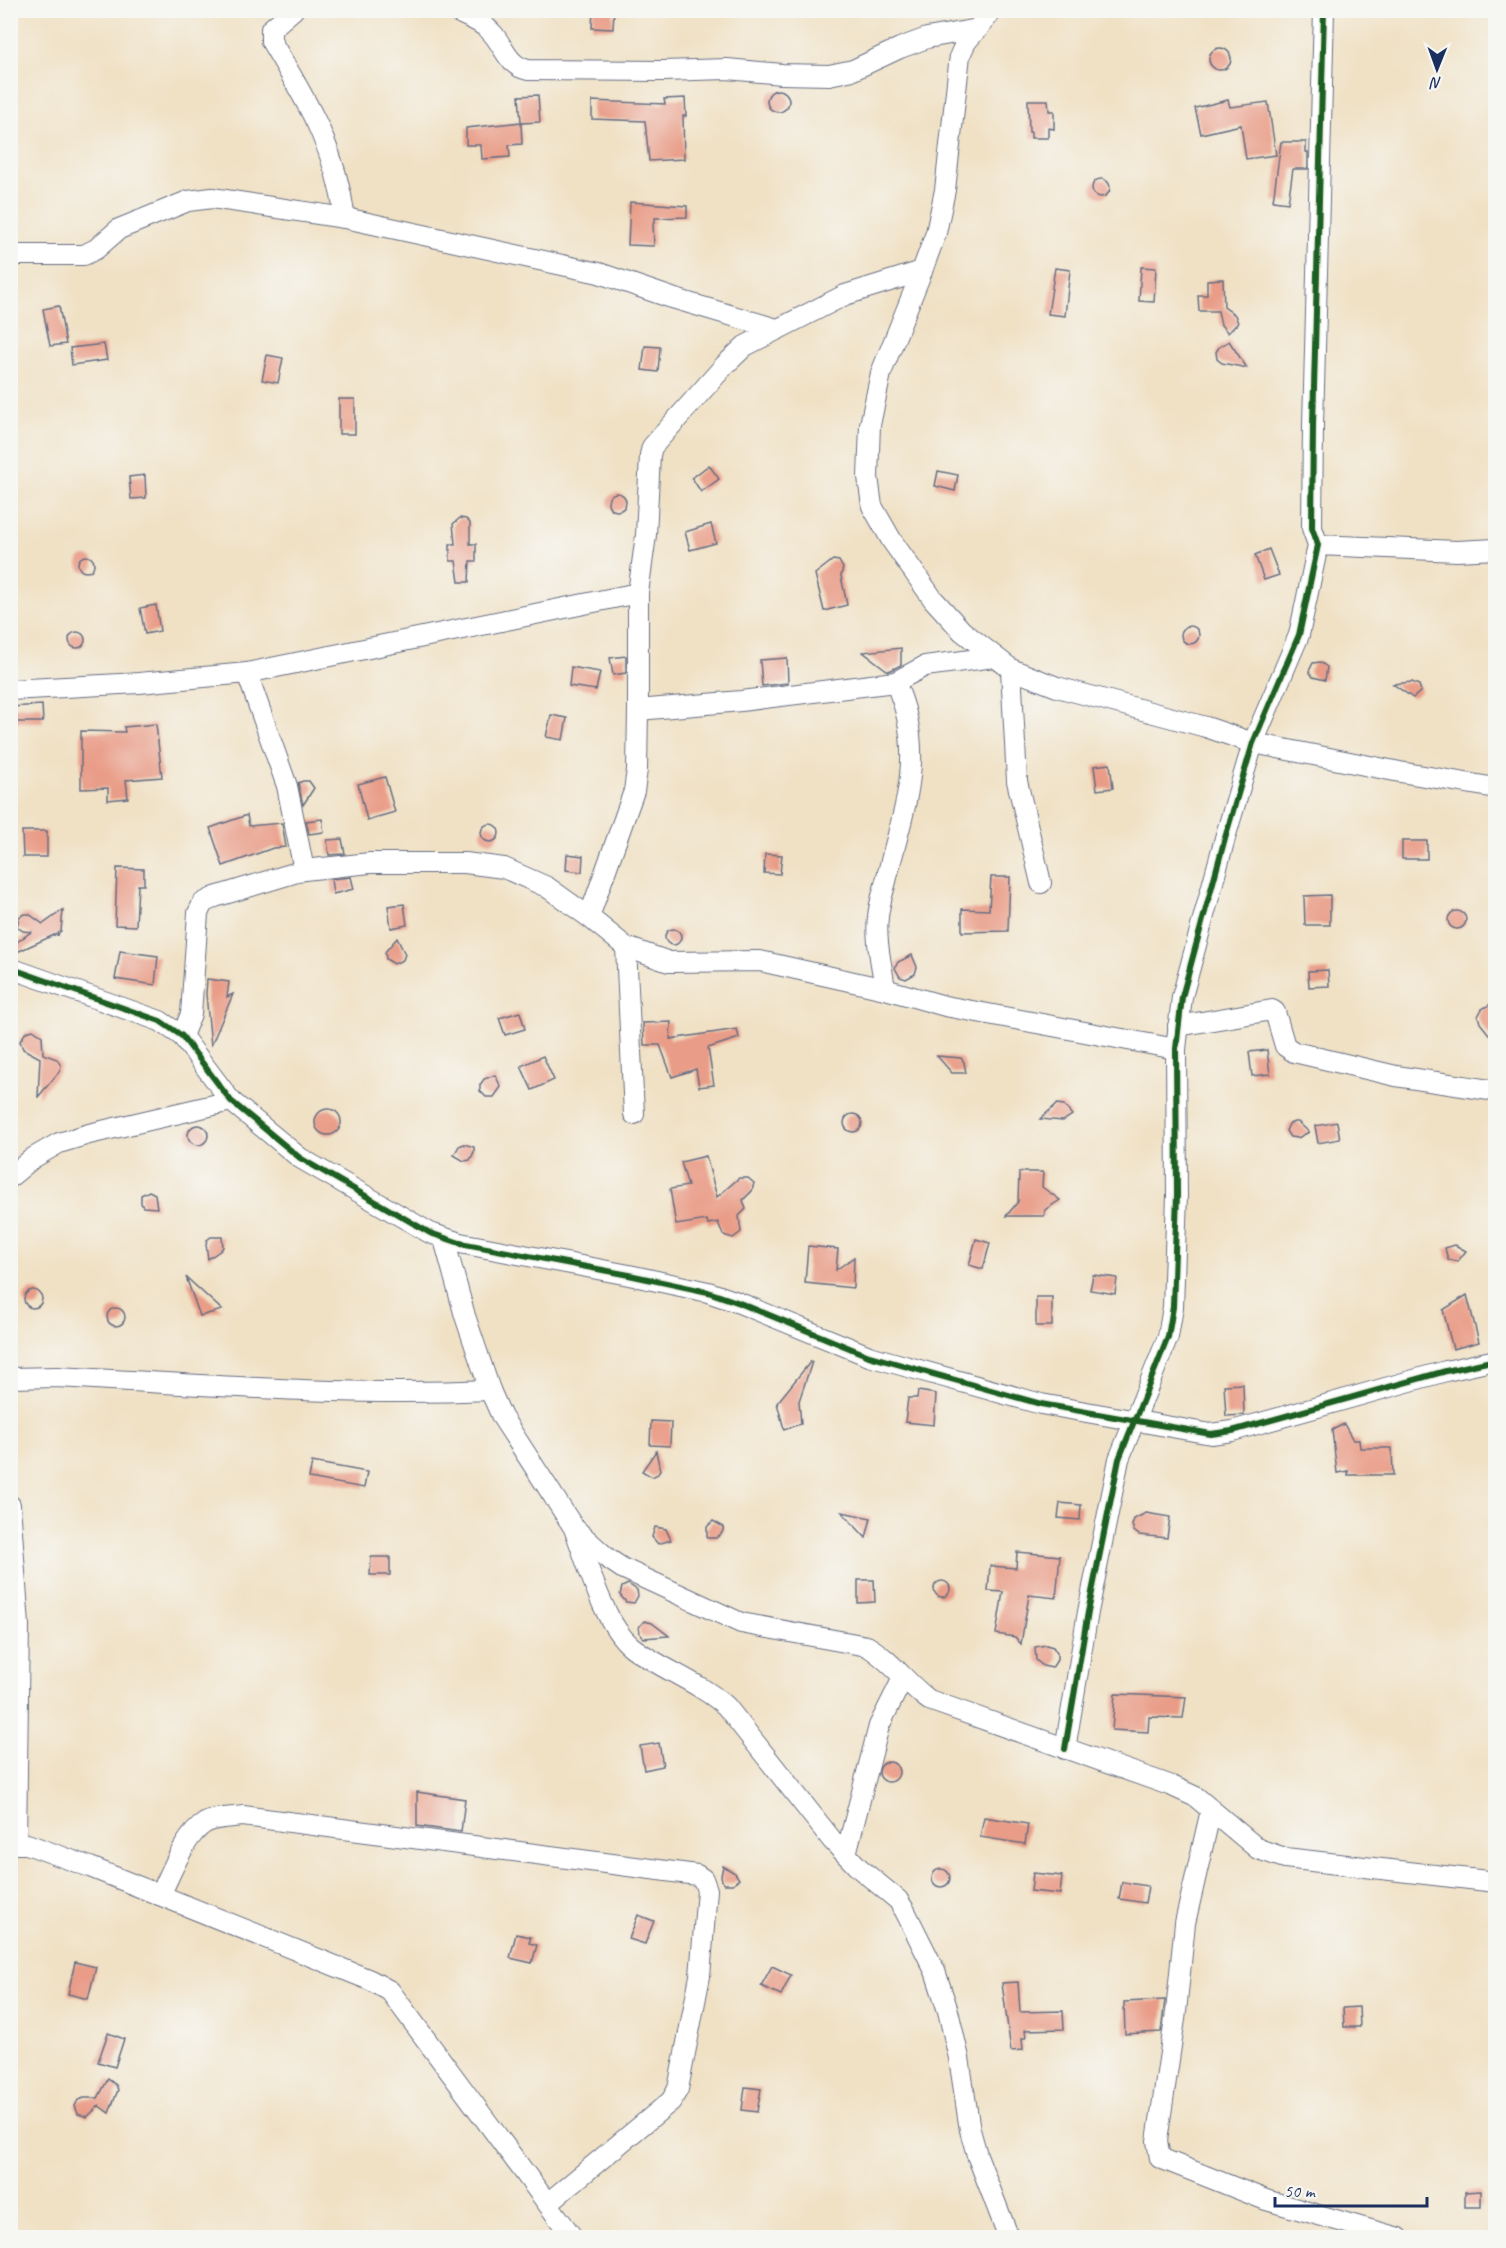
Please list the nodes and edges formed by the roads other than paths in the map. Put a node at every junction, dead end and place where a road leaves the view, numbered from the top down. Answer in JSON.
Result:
{"nodes":[{"id":1,"x":293,"y":10,"type":"edge"},
{"id":2,"x":453,"y":10,"type":"edge"},
{"id":3,"x":993,"y":10,"type":"edge"},
{"id":4,"x":1324,"y":10,"type":"edge"},
{"id":5,"x":978,"y":29,"type":"junction"},
{"id":6,"x":345,"y":218,"type":"junction"},
{"id":7,"x":10,"y":255,"type":"edge"},
{"id":8,"x":922,"y":271,"type":"junction"},
{"id":9,"x":777,"y":329,"type":"junction"},
{"id":10,"x":1318,"y":545,"type":"junction"},
{"id":11,"x":1496,"y":549,"type":"edge"},
{"id":12,"x":638,"y":593,"type":"junction"},
{"id":13,"x":994,"y":657,"type":"junction"},
{"id":14,"x":1011,"y":669,"type":"junction"},
{"id":15,"x":247,"y":673,"type":"junction"},
{"id":16,"x":895,"y":682,"type":"junction"},
{"id":17,"x":10,"y":690,"type":"edge"},
{"id":18,"x":638,"y":710,"type":"junction"},
{"id":19,"x":1254,"y":743,"type":"junction"},
{"id":20,"x":1496,"y":788,"type":"edge"},
{"id":21,"x":304,"y":870,"type":"junction"},
{"id":22,"x":1041,"y":883,"type":"dead end"},
{"id":23,"x":589,"y":916,"type":"junction"},
{"id":24,"x":626,"y":947,"type":"junction"},
{"id":25,"x":10,"y":968,"type":"edge"},
{"id":26,"x":885,"y":989,"type":"junction"},
{"id":27,"x":1178,"y":1026,"type":"junction"},
{"id":28,"x":182,"y":1036,"type":"junction"},
{"id":29,"x":1176,"y":1048,"type":"junction"},
{"id":30,"x":1496,"y":1091,"type":"edge"},
{"id":31,"x":231,"y":1101,"type":"junction"},
{"id":32,"x":634,"y":1114,"type":"dead end"},
{"id":33,"x":10,"y":1177,"type":"edge"},
{"id":34,"x":444,"y":1239,"type":"junction"},
{"id":35,"x":1496,"y":1360,"type":"edge"},
{"id":36,"x":10,"y":1378,"type":"edge"},
{"id":37,"x":490,"y":1390,"type":"junction"},
{"id":38,"x":1134,"y":1419,"type":"junction"},
{"id":39,"x":10,"y":1505,"type":"edge"},
{"id":40,"x":574,"y":1528,"type":"junction"},
{"id":41,"x":903,"y":1678,"type":"junction"},
{"id":42,"x":15,"y":1705,"type":"edge"},
{"id":43,"x":1065,"y":1749,"type":"junction"},
{"id":44,"x":1211,"y":1810,"type":"junction"},
{"id":45,"x":13,"y":1843,"type":"edge"},
{"id":46,"x":846,"y":1854,"type":"junction"},
{"id":47,"x":1496,"y":1882,"type":"edge"},
{"id":48,"x":160,"y":1895,"type":"junction"},
{"id":49,"x":548,"y":2203,"type":"junction"},
{"id":50,"x":573,"y":2238,"type":"edge"},
{"id":51,"x":1009,"y":2238,"type":"edge"},
{"id":52,"x":1398,"y":2238,"type":"edge"}],
"edges":[{"from":1,"to":6,"type":"street"},
{"from":2,"to":5,"type":"street"},
{"from":3,"to":5,"type":"street"},
{"from":4,"to":10,"type":"street"},
{"from":5,"to":8,"type":"street"},
{"from":6,"to":7,"type":"street"},
{"from":6,"to":9,"type":"street"},
{"from":8,"to":9,"type":"street"},
{"from":8,"to":13,"type":"street"},
{"from":9,"to":12,"type":"street"},
{"from":10,"to":11,"type":"street"},
{"from":10,"to":19,"type":"street"},
{"from":12,"to":15,"type":"street"},
{"from":12,"to":18,"type":"street"},
{"from":13,"to":14,"type":"street"},
{"from":13,"to":16,"type":"street"},
{"from":14,"to":19,"type":"street"},
{"from":14,"to":22,"type":"street"},
{"from":15,"to":17,"type":"street"},
{"from":15,"to":21,"type":"street"},
{"from":16,"to":18,"type":"street"},
{"from":16,"to":26,"type":"street"},
{"from":18,"to":23,"type":"street"},
{"from":19,"to":20,"type":"street"},
{"from":19,"to":27,"type":"street"},
{"from":21,"to":23,"type":"street"},
{"from":21,"to":28,"type":"street"},
{"from":23,"to":24,"type":"street"},
{"from":24,"to":26,"type":"street"},
{"from":24,"to":32,"type":"street"},
{"from":25,"to":28,"type":"street"},
{"from":26,"to":29,"type":"street"},
{"from":27,"to":29,"type":"street"},
{"from":27,"to":30,"type":"street"},
{"from":28,"to":31,"type":"street"},
{"from":29,"to":38,"type":"street"},
{"from":31,"to":33,"type":"street"},
{"from":31,"to":34,"type":"street"},
{"from":34,"to":37,"type":"street"},
{"from":34,"to":38,"type":"street"},
{"from":35,"to":38,"type":"street"},
{"from":36,"to":37,"type":"street"},
{"from":37,"to":40,"type":"street"},
{"from":38,"to":43,"type":"street"},
{"from":39,"to":42,"type":"street"},
{"from":40,"to":41,"type":"street"},
{"from":40,"to":46,"type":"street"},
{"from":41,"to":43,"type":"street"},
{"from":41,"to":46,"type":"street"},
{"from":42,"to":45,"type":"street"},
{"from":43,"to":44,"type":"street"},
{"from":44,"to":47,"type":"street"},
{"from":44,"to":52,"type":"street"},
{"from":45,"to":48,"type":"street"},
{"from":46,"to":51,"type":"street"},
{"from":48,"to":49,"type":"street"},
{"from":48,"to":49,"type":"street"},
{"from":49,"to":50,"type":"street"}]}
